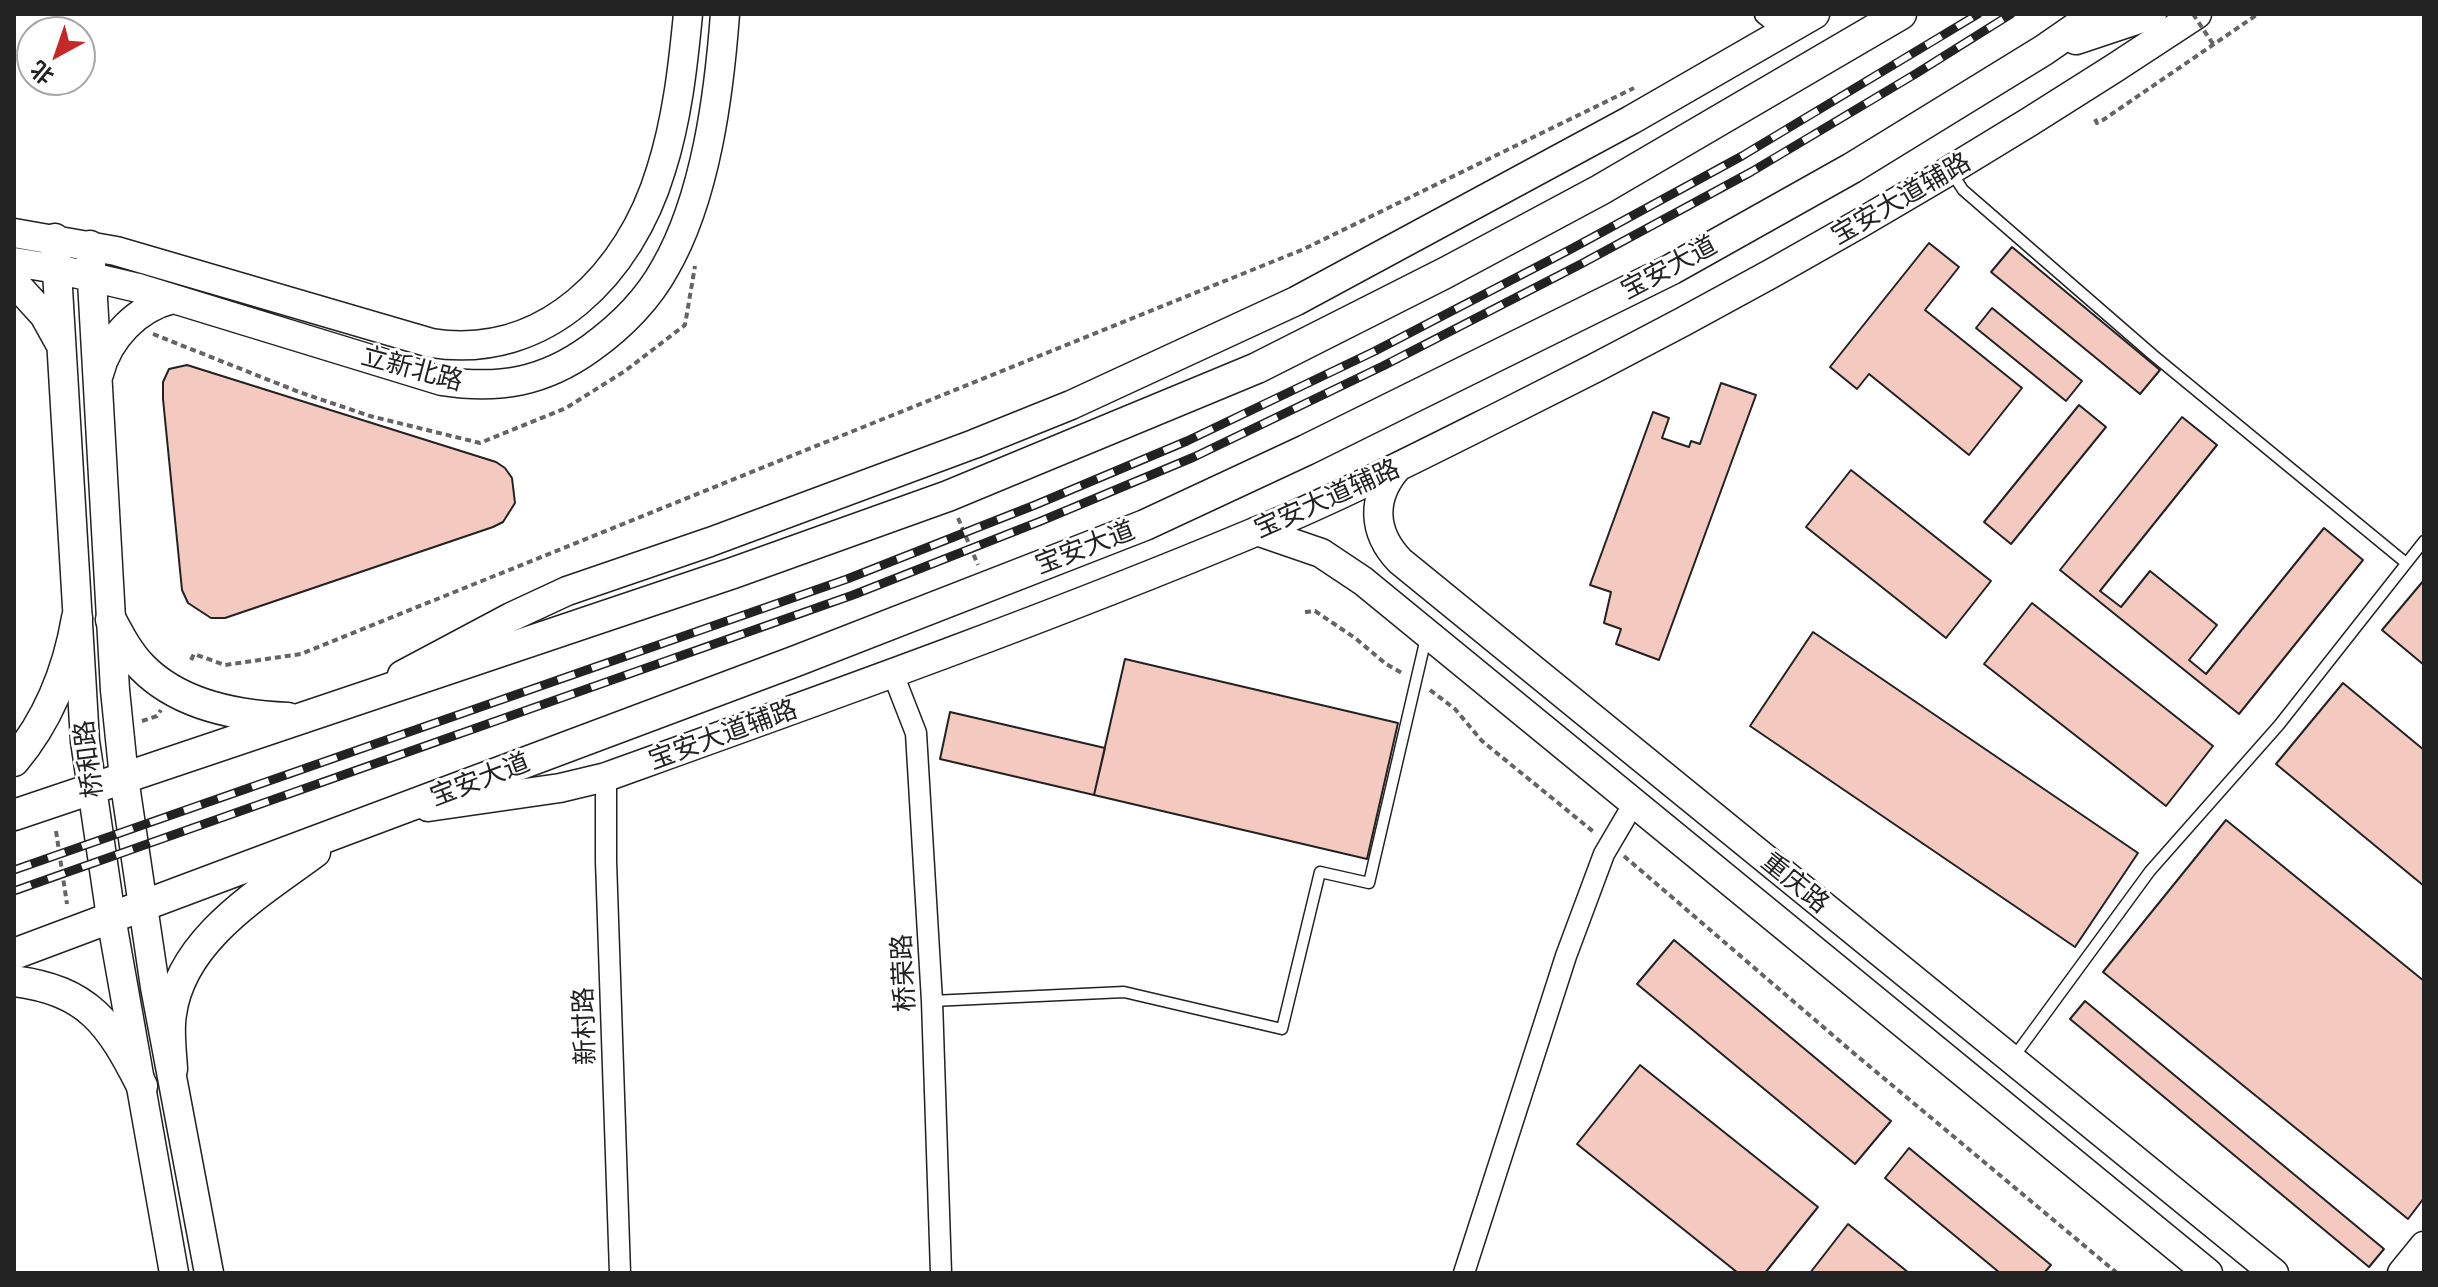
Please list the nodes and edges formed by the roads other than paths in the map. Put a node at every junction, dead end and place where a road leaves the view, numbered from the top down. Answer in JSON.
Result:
{"nodes":[{"id":1,"x":688,"y":14,"type":"edge"},
{"id":2,"x":725,"y":14,"type":"edge"},
{"id":3,"x":1815,"y":14,"type":"edge"},
{"id":4,"x":1901,"y":14,"type":"edge"},
{"id":5,"x":2096,"y":14,"type":"edge"},
{"id":6,"x":2151,"y":14,"type":"edge"},
{"id":7,"x":2195,"y":14,"type":"edge"},
{"id":8,"x":1776,"y":23,"type":"edge"},
{"id":9,"x":2044,"y":50,"type":"junction"},
{"id":10,"x":1950,"y":171,"type":"junction"},
{"id":11,"x":14,"y":233,"type":"edge"},
{"id":12,"x":55,"y":238,"type":"junction"},
{"id":13,"x":90,"y":245,"type":"junction"},
{"id":14,"x":14,"y":262,"type":"edge"},
{"id":15,"x":57,"y":269,"type":"junction"},
{"id":16,"x":92,"y":276,"type":"junction"},
{"id":17,"x":14,"y":282,"type":"edge"},
{"id":18,"x":173,"y":299,"type":"junction"},
{"id":19,"x":62,"y":354,"type":"junction"},
{"id":20,"x":98,"y":378,"type":"junction"},
{"id":21,"x":1399,"y":467,"type":"junction"},
{"id":22,"x":1257,"y":531,"type":"junction"},
{"id":23,"x":2424,"y":541,"type":"edge"},
{"id":24,"x":2406,"y":563,"type":"junction"},
{"id":25,"x":77,"y":618,"type":"junction"},
{"id":26,"x":111,"y":620,"type":"junction"},
{"id":27,"x":1427,"y":634,"type":"junction"},
{"id":28,"x":1524,"y":662,"type":"junction"},
{"id":29,"x":893,"y":674,"type":"junction"},
{"id":30,"x":1499,"y":693,"type":"junction"},
{"id":31,"x":353,"y":701,"type":"junction"},
{"id":32,"x":302,"y":718,"type":"junction"},
{"id":33,"x":14,"y":761,"type":"edge"},
{"id":34,"x":606,"y":777,"type":"junction"},
{"id":35,"x":124,"y":778,"type":"junction"},
{"id":36,"x":91,"y":789,"type":"junction"},
{"id":37,"x":1634,"y":803,"type":"junction"},
{"id":38,"x":14,"y":815,"type":"edge"},
{"id":39,"x":385,"y":817,"type":"junction"},
{"id":40,"x":341,"y":833,"type":"junction"},
{"id":41,"x":142,"y":905,"type":"junction"},
{"id":42,"x":111,"y":917,"type":"junction"},
{"id":43,"x":14,"y":954,"type":"edge"},
{"id":44,"x":14,"y":981,"type":"edge"},
{"id":45,"x":932,"y":1001,"type":"junction"},
{"id":46,"x":2011,"y":1059,"type":"junction"},
{"id":47,"x":172,"y":1069,"type":"junction"},
{"id":48,"x":142,"y":1086,"type":"junction"},
{"id":49,"x":2424,"y":1246,"type":"edge"},
{"id":50,"x":174,"y":1273,"type":"edge"},
{"id":51,"x":209,"y":1273,"type":"edge"},
{"id":52,"x":620,"y":1273,"type":"edge"},
{"id":53,"x":941,"y":1273,"type":"edge"},
{"id":54,"x":1464,"y":1273,"type":"edge"},
{"id":55,"x":2208,"y":1273,"type":"edge"},
{"id":56,"x":2274,"y":1273,"type":"edge"},
{"id":57,"x":2402,"y":1273,"type":"edge"}],
"edges":[{"from":1,"to":13,"type":"main road","name":"立新北路"},
{"from":2,"to":18,"type":"main road","name":"立新北路"},
{"from":3,"to":8,"type":"main road"},
{"from":4,"to":31,"type":"main road"},
{"from":5,"to":9,"type":"main road","name":"宝安大道"},
{"from":6,"to":9,"type":"main road"},
{"from":7,"to":10,"type":"main road","name":"宝安大道辅路"},
{"from":8,"to":31,"type":"main road"},
{"from":9,"to":39,"type":"main road","name":"宝安大道"},
{"from":10,"to":21,"type":"main road","name":"宝安大道辅路"},
{"from":10,"to":24,"type":"lane"},
{"from":11,"to":12,"type":"main road","name":"立新北路"},
{"from":12,"to":13,"type":"main road","name":"立新北路"},
{"from":12,"to":15,"type":"main road","name":"桥和路"},
{"from":13,"to":16,"type":"main road","name":"桥和路"},
{"from":14,"to":15,"type":"main road","name":"立新北路"},
{"from":15,"to":16,"type":"main road","name":"立新北路"},
{"from":15,"to":19,"type":"main road","name":"桥和路"},
{"from":16,"to":18,"type":"main road","name":"立新北路"},
{"from":16,"to":20,"type":"main road","name":"桥和路"},
{"from":17,"to":19,"type":"main road"},
{"from":18,"to":20,"type":"main road"},
{"from":19,"to":25,"type":"main road","name":"桥和路"},
{"from":20,"to":26,"type":"main road","name":"桥和路"},
{"from":21,"to":22,"type":"main road","name":"宝安大道辅路"},
{"from":21,"to":28,"type":"main road","name":"重庆路"},
{"from":22,"to":27,"type":"main road","name":"重庆路"},
{"from":22,"to":29,"type":"main road","name":"宝安大道辅路"},
{"from":23,"to":24,"type":"lane"},
{"from":24,"to":46,"type":"lane"},
{"from":25,"to":33,"type":"main road"},
{"from":25,"to":36,"type":"main road","name":"桥和路"},
{"from":26,"to":32,"type":"main road"},
{"from":26,"to":35,"type":"main road","name":"桥和路"},
{"from":27,"to":30,"type":"main road","name":"重庆路"},
{"from":27,"to":45,"type":"lane"},
{"from":28,"to":30,"type":"main road"},
{"from":28,"to":46,"type":"main road","name":"重庆路"},
{"from":29,"to":34,"type":"main road","name":"宝安大道辅路"},
{"from":29,"to":45,"type":"street","name":"桥荣路"},
{"from":30,"to":37,"type":"main road","name":"重庆路"},
{"from":31,"to":32,"type":"main road"},
{"from":32,"to":35,"type":"main road"},
{"from":34,"to":39,"type":"main road","name":"宝安大道辅路"},
{"from":34,"to":52,"type":"street","name":"新村路"},
{"from":35,"to":36,"type":"main road"},
{"from":35,"to":41,"type":"main road","name":"桥和路"},
{"from":36,"to":38,"type":"main road"},
{"from":36,"to":42,"type":"main road","name":"桥和路"},
{"from":37,"to":54,"type":"street"},
{"from":37,"to":55,"type":"main road","name":"重庆路"},
{"from":39,"to":40,"type":"main road","name":"宝安大道"},
{"from":40,"to":41,"type":"main road","name":"宝安大道"},
{"from":40,"to":47,"type":"main road"},
{"from":41,"to":42,"type":"main road","name":"宝安大道"},
{"from":41,"to":47,"type":"main road","name":"桥和路"},
{"from":42,"to":43,"type":"main road","name":"宝安大道"},
{"from":42,"to":48,"type":"main road","name":"桥和路"},
{"from":44,"to":48,"type":"main road"},
{"from":45,"to":53,"type":"street","name":"桥荣路"},
{"from":46,"to":56,"type":"main road","name":"重庆路"},
{"from":47,"to":51,"type":"main road","name":"桥和路"},
{"from":48,"to":50,"type":"main road","name":"桥和路"},
{"from":49,"to":57,"type":"main road"}]}
